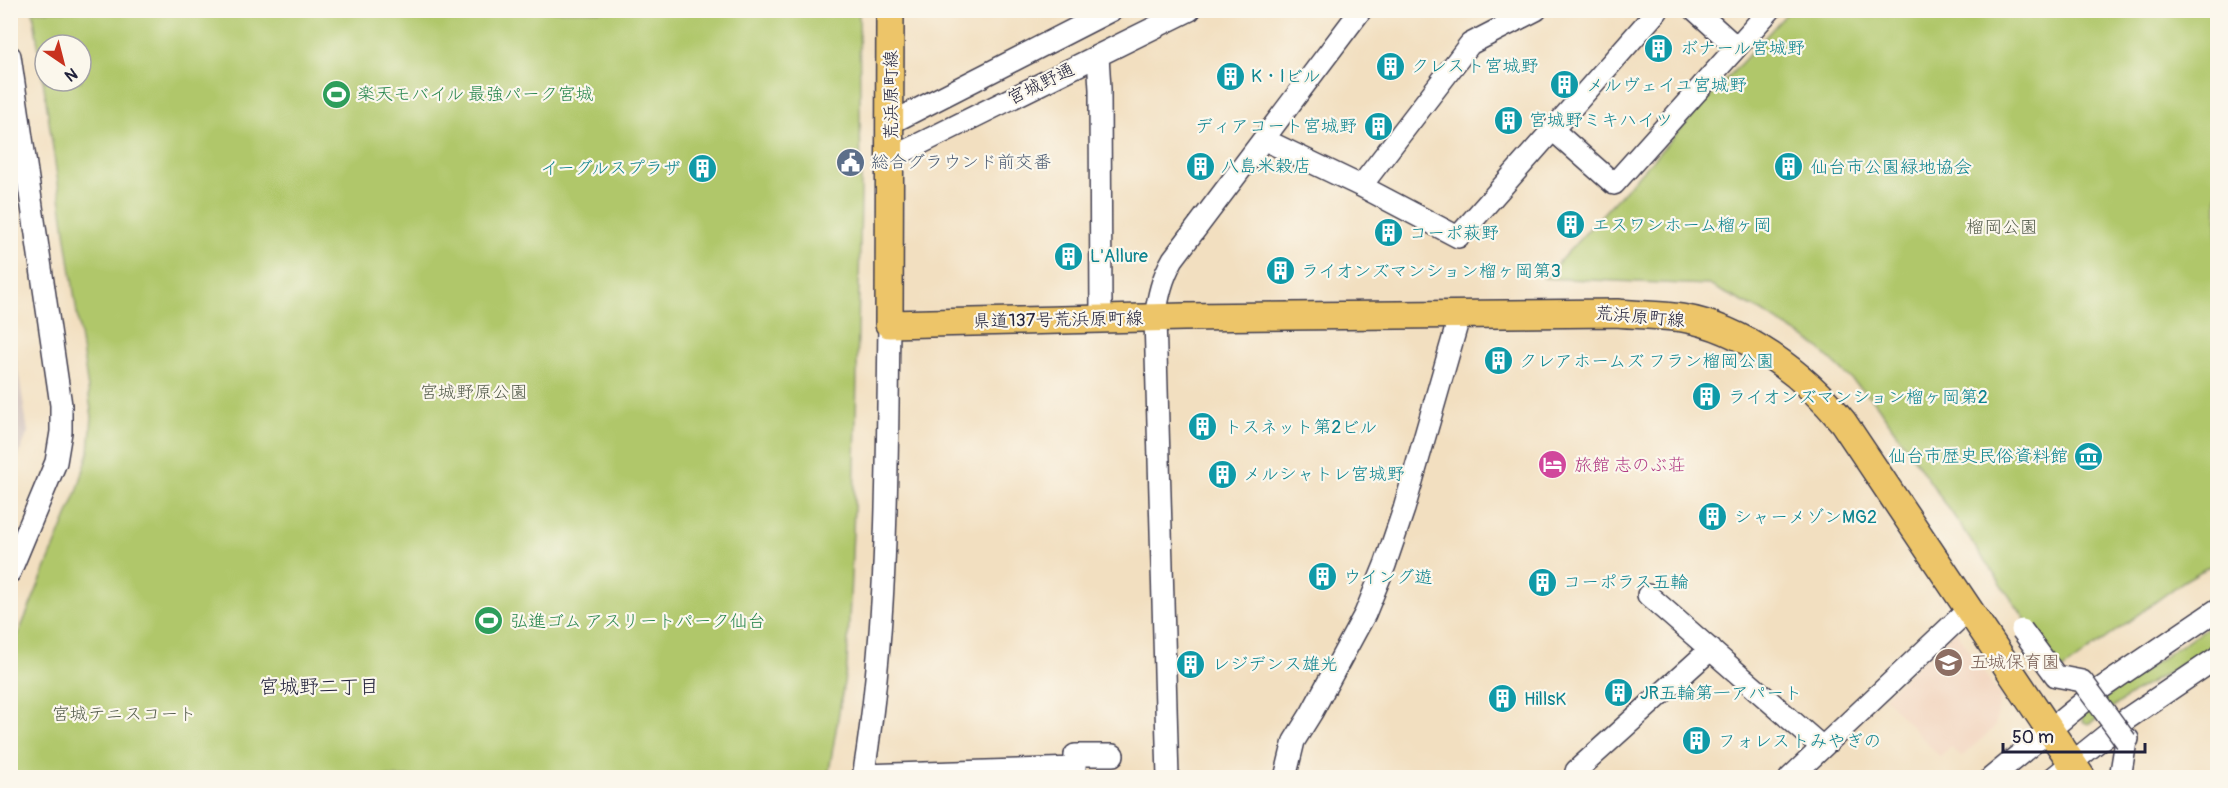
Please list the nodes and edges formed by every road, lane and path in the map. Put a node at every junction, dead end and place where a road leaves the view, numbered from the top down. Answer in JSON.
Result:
{"nodes":[{"id":1,"x":890,"y":10,"type":"edge"},
{"id":2,"x":1112,"y":10,"type":"edge"},
{"id":3,"x":1190,"y":10,"type":"edge"},
{"id":4,"x":1361,"y":10,"type":"edge"},
{"id":5,"x":1536,"y":10,"type":"edge"},
{"id":6,"x":1658,"y":10,"type":"edge"},
{"id":7,"x":1695,"y":10,"type":"edge"},
{"id":8,"x":1770,"y":10,"type":"edge"},
{"id":9,"x":1736,"y":48,"type":"junction"},
{"id":10,"x":10,"y":56,"type":"edge"},
{"id":11,"x":1098,"y":56,"type":"junction"},
{"id":12,"x":891,"y":123,"type":"junction"},
{"id":13,"x":1553,"y":130,"type":"junction"},
{"id":14,"x":1265,"y":140,"type":"junction"},
{"id":15,"x":891,"y":158,"type":"junction"},
{"id":16,"x":1361,"y":186,"type":"junction"},
{"id":17,"x":1460,"y":314,"type":"junction"},
{"id":18,"x":1227,"y":317,"type":"joint"},
{"id":19,"x":1155,"y":318,"type":"junction"},
{"id":20,"x":1101,"y":319,"type":"junction"},
{"id":21,"x":889,"y":324,"type":"junction"},
{"id":22,"x":10,"y":572,"type":"edge"},
{"id":23,"x":1648,"y":594,"type":"dead end"},
{"id":24,"x":1969,"y":609,"type":"junction"},
{"id":25,"x":2217,"y":609,"type":"edge"},
{"id":26,"x":2022,"y":630,"type":"dead end"},
{"id":27,"x":1711,"y":649,"type":"junction"},
{"id":28,"x":2217,"y":657,"type":"edge"},
{"id":29,"x":2050,"y":728,"type":"junction"},
{"id":30,"x":1822,"y":747,"type":"junction"},
{"id":31,"x":1113,"y":754,"type":"dead end"},
{"id":32,"x":2069,"y":772,"type":"edge"},
{"id":33,"x":1075,"y":773,"type":"edge"},
{"id":34,"x":863,"y":776,"type":"edge"},
{"id":35,"x":1168,"y":777,"type":"edge"},
{"id":36,"x":1285,"y":777,"type":"edge"},
{"id":37,"x":1581,"y":777,"type":"edge"},
{"id":38,"x":1790,"y":777,"type":"edge"},
{"id":39,"x":1991,"y":777,"type":"edge"},
{"id":40,"x":2120,"y":777,"type":"edge"}],
"edges":[{"from":1,"to":12,"type":"main road","name":"荒浜原町線"},
{"from":2,"to":12,"type":"street","name":"宮城野通"},
{"from":3,"to":11,"type":"street","name":"宮城野通"},
{"from":4,"to":14,"type":"street"},
{"from":5,"to":16,"type":"street"},
{"from":6,"to":13,"type":"street"},
{"from":7,"to":9,"type":"street"},
{"from":8,"to":9,"type":"street"},
{"from":9,"to":13,"type":"street"},
{"from":10,"to":22,"type":"street"},
{"from":11,"to":15,"type":"street","name":"宮城野通"},
{"from":11,"to":20,"type":"street"},
{"from":12,"to":15,"type":"main road","name":"荒浜原町線"},
{"from":13,"to":16,"type":"street"},
{"from":14,"to":16,"type":"street"},
{"from":14,"to":19,"type":"street"},
{"from":15,"to":21,"type":"main road","name":"荒浜原町線"},
{"from":17,"to":18,"type":"main road","name":"荒浜原町線"},
{"from":17,"to":24,"type":"main road","name":"荒浜原町線"},
{"from":17,"to":36,"type":"street"},
{"from":18,"to":19,"type":"main road","name":"県道137号荒浜原町線"},
{"from":19,"to":20,"type":"main road","name":"県道137号荒浜原町線"},
{"from":19,"to":35,"type":"street"},
{"from":20,"to":21,"type":"main road","name":"県道137号荒浜原町線"},
{"from":21,"to":34,"type":"street"},
{"from":23,"to":27,"type":"street"},
{"from":24,"to":29,"type":"main road","name":"荒浜原町線"},
{"from":24,"to":30,"type":"street"},
{"from":25,"to":29,"type":"street"},
{"from":26,"to":40,"type":"street","bridge":true},
{"from":27,"to":30,"type":"street"},
{"from":27,"to":37,"type":"street"},
{"from":28,"to":32,"type":"street"},
{"from":29,"to":32,"type":"main road","name":"荒浜原町線"},
{"from":29,"to":39,"type":"street"},
{"from":30,"to":38,"type":"street"},
{"from":31,"to":33,"type":"street"},
{"from":33,"to":34,"type":"street"}]}
